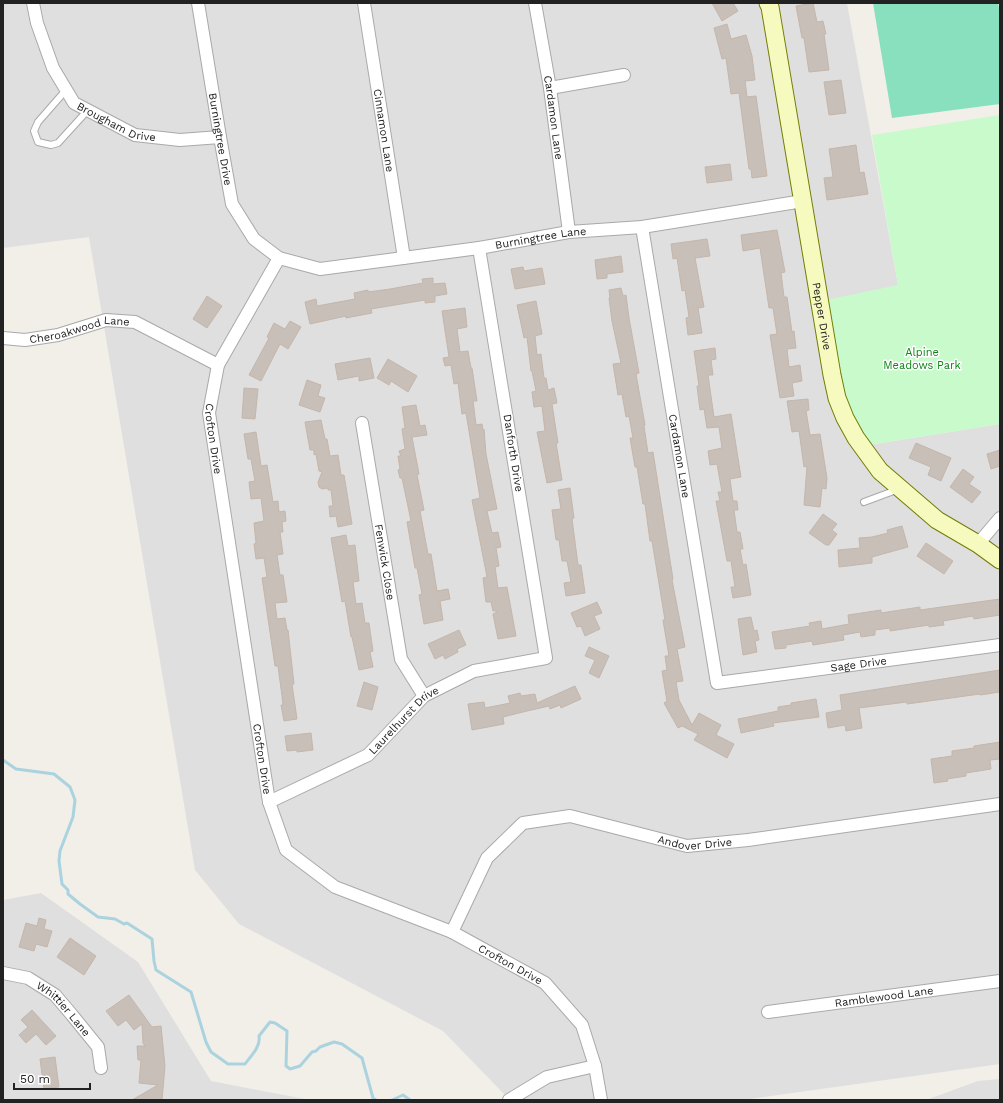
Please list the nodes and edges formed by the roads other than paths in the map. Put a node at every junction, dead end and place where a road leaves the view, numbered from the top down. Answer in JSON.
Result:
{"nodes":[{"id":1,"x":33,"y":3,"type":"edge"},
{"id":2,"x":198,"y":3,"type":"edge"},
{"id":3,"x":364,"y":3,"type":"edge"},
{"id":4,"x":535,"y":3,"type":"edge"},
{"id":5,"x":768,"y":3,"type":"edge"},
{"id":6,"x":624,"y":75,"type":"dead end"},
{"id":7,"x":550,"y":88,"type":"junction"},
{"id":8,"x":66,"y":90,"type":"junction"},
{"id":9,"x":88,"y":110,"type":"junction"},
{"id":10,"x":220,"y":137,"type":"junction"},
{"id":11,"x":803,"y":201,"type":"junction"},
{"id":12,"x":642,"y":228,"type":"junction"},
{"id":13,"x":569,"y":232,"type":"junction"},
{"id":14,"x":479,"y":248,"type":"junction"},
{"id":15,"x":279,"y":258,"type":"junction"},
{"id":16,"x":404,"y":258,"type":"junction"},
{"id":17,"x":3,"y":338,"type":"edge"},
{"id":18,"x":218,"y":365,"type":"junction"},
{"id":19,"x":362,"y":423,"type":"dead end"},
{"id":20,"x":900,"y":488,"type":"junction"},
{"id":21,"x":864,"y":502,"type":"dead end"},
{"id":22,"x":1000,"y":518,"type":"edge"},
{"id":23,"x":978,"y":544,"type":"junction"},
{"id":24,"x":1000,"y":560,"type":"edge"},
{"id":25,"x":1000,"y":644,"type":"edge"},
{"id":26,"x":546,"y":658,"type":"joint"},
{"id":27,"x":717,"y":684,"type":"joint"},
{"id":28,"x":424,"y":696,"type":"junction"},
{"id":29,"x":269,"y":802,"type":"junction"},
{"id":30,"x":1000,"y":804,"type":"edge"},
{"id":31,"x":452,"y":932,"type":"junction"},
{"id":32,"x":3,"y":972,"type":"edge"},
{"id":33,"x":1000,"y":981,"type":"edge"},
{"id":34,"x":768,"y":1012,"type":"dead end"},
{"id":35,"x":595,"y":1066,"type":"junction"},
{"id":36,"x":101,"y":1068,"type":"dead end"},
{"id":37,"x":509,"y":1100,"type":"edge"},
{"id":38,"x":602,"y":1100,"type":"edge"}],
"edges":[{"from":1,"to":8,"type":"street","name":"Brougham Drive"},
{"from":2,"to":10,"type":"street","name":"Burningtree Drive"},
{"from":3,"to":16,"type":"street","name":"Cinnamon Lane"},
{"from":4,"to":7,"type":"street","name":"Cardamon Lane"},
{"from":5,"to":11,"type":"street","name":"Pepper Drive"},
{"from":6,"to":7,"type":"street"},
{"from":7,"to":13,"type":"street","name":"Cardamon Lane"},
{"from":8,"to":9,"type":"street","name":"Brougham Drive"},
{"from":8,"to":9,"type":"lane"},
{"from":9,"to":10,"type":"street","name":"Brougham Drive"},
{"from":10,"to":15,"type":"street","name":"Burningtree Drive"},
{"from":11,"to":12,"type":"street","name":"Burningtree Lane"},
{"from":11,"to":20,"type":"street","name":"Pepper Drive"},
{"from":12,"to":13,"type":"street","name":"Burningtree Lane"},
{"from":12,"to":27,"type":"street","name":"Cardamon Lane"},
{"from":13,"to":14,"type":"street","name":"Burningtree Lane"},
{"from":14,"to":16,"type":"street","name":"Burningtree Lane"},
{"from":14,"to":26,"type":"street","name":"Danforth Drive"},
{"from":15,"to":16,"type":"street","name":"Burningtree Lane"},
{"from":15,"to":18,"type":"street","name":"Crofton Drive"},
{"from":17,"to":18,"type":"street","name":"Cheroakwood Lane"},
{"from":18,"to":29,"type":"street","name":"Crofton Drive"},
{"from":19,"to":28,"type":"street","name":"Fenwick Close"},
{"from":20,"to":21,"type":"lane"},
{"from":20,"to":23,"type":"street","name":"Pepper Drive"},
{"from":22,"to":23,"type":"street"},
{"from":23,"to":24,"type":"street","name":"Pepper Drive"},
{"from":25,"to":27,"type":"street","name":"Sage Drive"},
{"from":26,"to":28,"type":"street","name":"Laurelhurst Drive"},
{"from":28,"to":29,"type":"street","name":"Laurelhurst Drive"},
{"from":29,"to":31,"type":"street","name":"Crofton Drive"},
{"from":30,"to":31,"type":"street","name":"Andover Drive"},
{"from":31,"to":35,"type":"street","name":"Crofton Drive"},
{"from":32,"to":36,"type":"street","name":"Whittier Lane"},
{"from":33,"to":34,"type":"street","name":"Ramblewood Lane"},
{"from":35,"to":37,"type":"street"},
{"from":35,"to":38,"type":"street","name":"Crofton Drive"}]}
